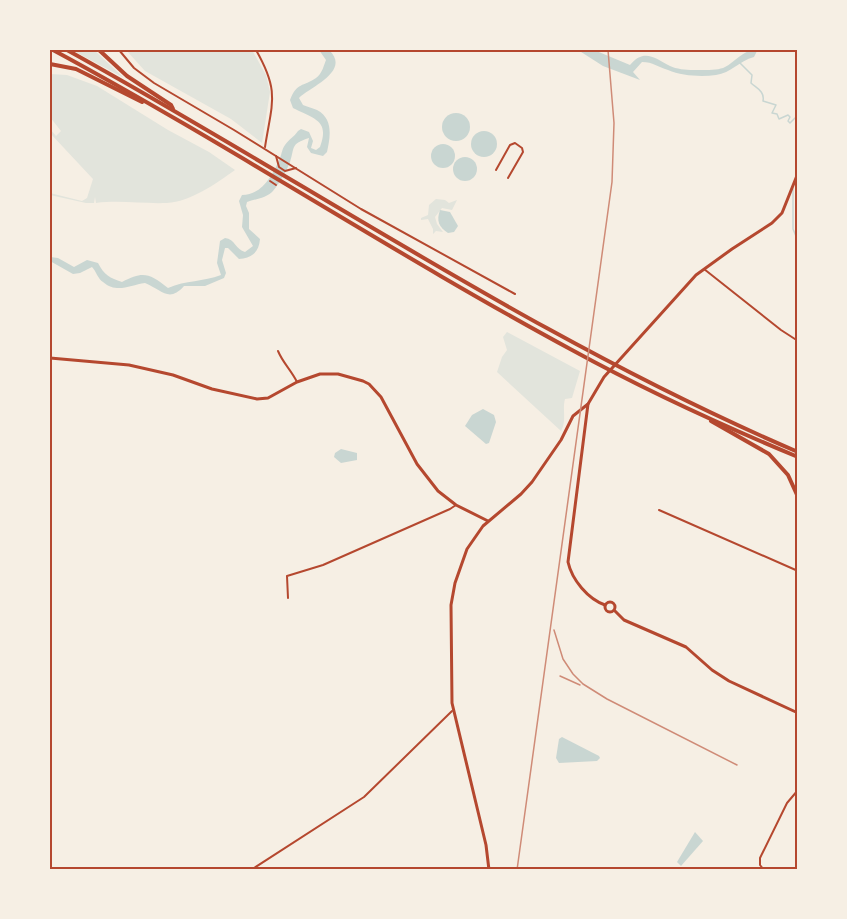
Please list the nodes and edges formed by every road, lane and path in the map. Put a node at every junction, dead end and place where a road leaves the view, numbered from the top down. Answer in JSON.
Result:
{"nodes":[{"id":1,"x":53,"y":50,"type":"edge"},
{"id":2,"x":66,"y":50,"type":"edge"},
{"id":3,"x":99,"y":50,"type":"edge"},
{"id":4,"x":119,"y":50,"type":"edge"},
{"id":5,"x":256,"y":50,"type":"edge"},
{"id":6,"x":50,"y":64,"type":"edge"},
{"id":7,"x":149,"y":103,"type":"junction"},
{"id":8,"x":173,"y":110,"type":"junction"},
{"id":9,"x":265,"y":148,"type":"junction"},
{"id":10,"x":276,"y":156,"type":"junction"},
{"id":11,"x":297,"y":169,"type":"junction"},
{"id":12,"x":496,"y":170,"type":"dead end"},
{"id":13,"x":285,"y":173,"type":"junction"},
{"id":14,"x":798,"y":173,"type":"edge"},
{"id":15,"x":508,"y":178,"type":"dead end"},
{"id":16,"x":270,"y":181,"type":"dead end"},
{"id":17,"x":276,"y":184,"type":"dead end"},
{"id":18,"x":704,"y":269,"type":"junction"},
{"id":19,"x":515,"y":294,"type":"dead end"},
{"id":20,"x":798,"y":341,"type":"edge"},
{"id":21,"x":278,"y":351,"type":"dead end"},
{"id":22,"x":50,"y":357,"type":"edge"},
{"id":23,"x":297,"y":382,"type":"junction"},
{"id":24,"x":588,"y":404,"type":"junction"},
{"id":25,"x":708,"y":418,"type":"junction"},
{"id":26,"x":798,"y":452,"type":"edge"},
{"id":27,"x":798,"y":458,"type":"edge"},
{"id":28,"x":798,"y":497,"type":"edge"},
{"id":29,"x":456,"y":505,"type":"junction"},
{"id":30,"x":659,"y":510,"type":"dead end"},
{"id":31,"x":488,"y":521,"type":"junction"},
{"id":32,"x":798,"y":571,"type":"edge"},
{"id":33,"x":288,"y":598,"type":"dead end"},
{"id":34,"x":605,"y":605,"type":"junction"},
{"id":35,"x":614,"y":610,"type":"junction"},
{"id":36,"x":452,"y":711,"type":"junction"},
{"id":37,"x":798,"y":714,"type":"edge"},
{"id":38,"x":798,"y":790,"type":"edge"},
{"id":39,"x":251,"y":870,"type":"edge"},
{"id":40,"x":489,"y":870,"type":"edge"},
{"id":41,"x":764,"y":870,"type":"edge"}],
"edges":[{"from":1,"to":7,"type":"highway"},
{"from":2,"to":8,"type":"highway"},
{"from":3,"to":8,"type":"highway"},
{"from":4,"to":9,"type":"street"},
{"from":5,"to":9,"type":"street"},
{"from":6,"to":7,"type":"highway"},
{"from":7,"to":25,"type":"highway"},
{"from":8,"to":13,"type":"highway"},
{"from":9,"to":10,"type":"street"},
{"from":10,"to":11,"type":"street"},
{"from":10,"to":13,"type":"street"},
{"from":11,"to":13,"type":"street"},
{"from":11,"to":19,"type":"street"},
{"from":12,"to":15,"type":"street"},
{"from":13,"to":26,"type":"highway"},
{"from":14,"to":18,"type":"street"},
{"from":16,"to":17,"type":"street"},
{"from":18,"to":20,"type":"street"},
{"from":18,"to":24,"type":"street"},
{"from":21,"to":23,"type":"street"},
{"from":22,"to":23,"type":"street"},
{"from":23,"to":29,"type":"street"},
{"from":24,"to":31,"type":"street"},
{"from":24,"to":34,"type":"street"},
{"from":25,"to":27,"type":"highway"},
{"from":25,"to":28,"type":"highway"},
{"from":29,"to":31,"type":"street"},
{"from":29,"to":33,"type":"street"},
{"from":30,"to":32,"type":"street"},
{"from":31,"to":36,"type":"street"},
{"from":34,"to":35,"type":"street"},
{"from":34,"to":35,"type":"street"},
{"from":35,"to":37,"type":"street"},
{"from":36,"to":39,"type":"street"},
{"from":36,"to":40,"type":"street"},
{"from":38,"to":41,"type":"street"}]}
